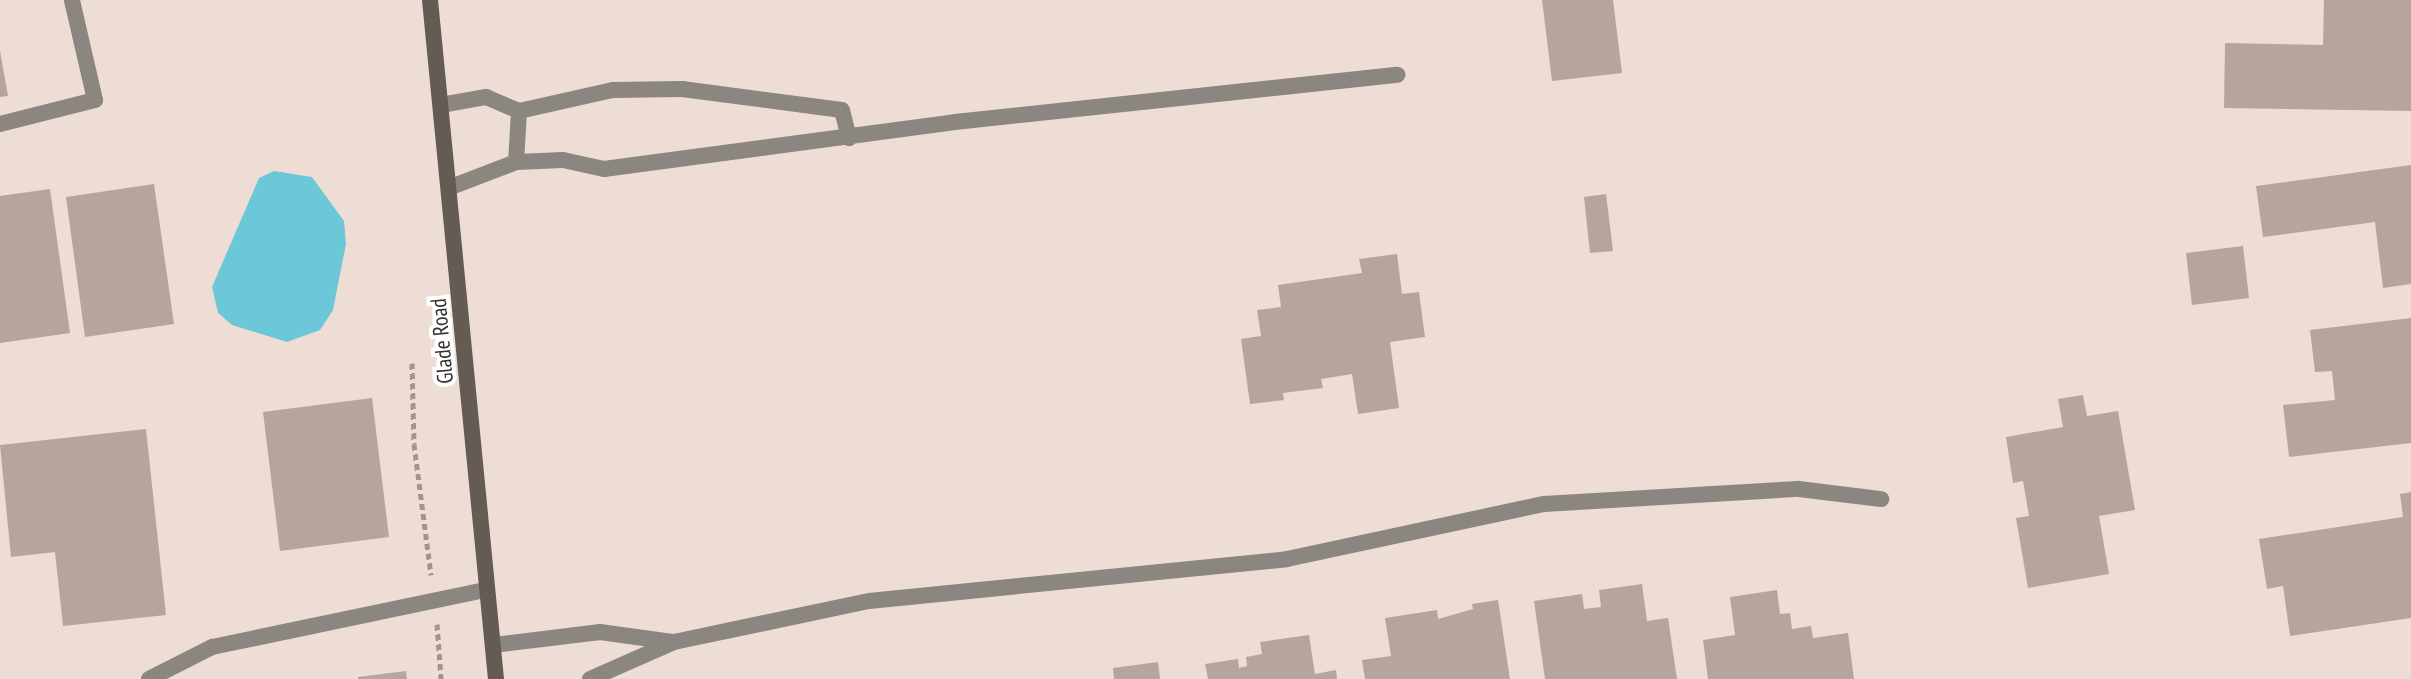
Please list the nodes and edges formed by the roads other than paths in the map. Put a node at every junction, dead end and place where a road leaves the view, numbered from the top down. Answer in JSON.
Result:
{"nodes":[{"id":1,"x":72,"y":0,"type":"edge"},
{"id":2,"x":430,"y":0,"type":"edge"},
{"id":3,"x":1398,"y":75,"type":"dead end"},
{"id":4,"x":441,"y":105,"type":"junction"},
{"id":5,"x":519,"y":111,"type":"junction"},
{"id":6,"x":0,"y":124,"type":"edge"},
{"id":7,"x":849,"y":138,"type":"junction"},
{"id":8,"x":516,"y":162,"type":"junction"},
{"id":9,"x":451,"y":187,"type":"junction"},
{"id":10,"x":1881,"y":499,"type":"dead end"},
{"id":11,"x":486,"y":590,"type":"junction"},
{"id":12,"x":674,"y":642,"type":"junction"},
{"id":13,"x":493,"y":645,"type":"junction"},
{"id":14,"x":149,"y":679,"type":"edge"},
{"id":15,"x":496,"y":679,"type":"edge"},
{"id":16,"x":590,"y":679,"type":"edge"}],
"edges":[{"from":1,"to":6,"type":"street"},
{"from":2,"to":4,"type":"main road","name":"Glade Road"},
{"from":3,"to":7,"type":"street"},
{"from":4,"to":5,"type":"street"},
{"from":4,"to":9,"type":"main road","name":"Glade Road"},
{"from":5,"to":7,"type":"street"},
{"from":5,"to":8,"type":"street"},
{"from":7,"to":8,"type":"street"},
{"from":8,"to":9,"type":"street"},
{"from":9,"to":11,"type":"main road","name":"Glade Road"},
{"from":10,"to":12,"type":"street"},
{"from":11,"to":13,"type":"main road","name":"Glade Road"},
{"from":11,"to":14,"type":"street"},
{"from":12,"to":13,"type":"street"},
{"from":12,"to":16,"type":"street"},
{"from":13,"to":15,"type":"main road","name":"Glade Road"}]}
